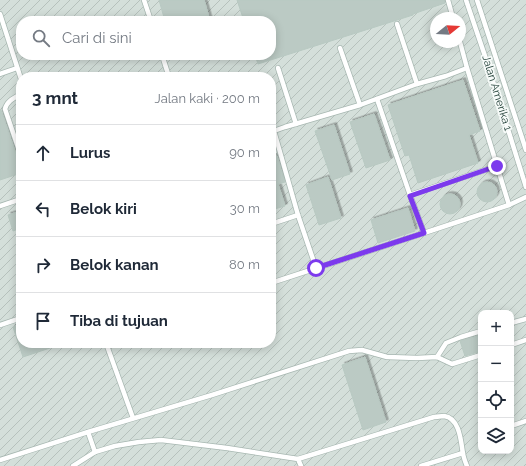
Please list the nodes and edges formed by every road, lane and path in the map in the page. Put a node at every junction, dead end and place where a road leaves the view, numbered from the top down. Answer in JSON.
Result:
{"nodes":[{"id":1,"x":144,"y":0,"type":"edge"},
{"id":2,"x":448,"y":0,"type":"edge"},
{"id":3,"x":466,"y":0,"type":"edge"},
{"id":4,"x":478,"y":0,"type":"edge"},
{"id":5,"x":451,"y":12,"type":"edge"},
{"id":6,"x":0,"y":14,"type":"edge"},
{"id":7,"x":149,"y":16,"type":"edge"},
{"id":8,"x":397,"y":24,"type":"dead end"},
{"id":9,"x":340,"y":48,"type":"dead end"},
{"id":10,"x":462,"y":48,"type":"edge"},
{"id":11,"x":164,"y":60,"type":"edge"},
{"id":12,"x":18,"y":68,"type":"junction"},
{"id":13,"x":278,"y":68,"type":"dead end"},
{"id":14,"x":467,"y":68,"type":"junction"},
{"id":15,"x":19,"y":72,"type":"edge"},
{"id":16,"x":167,"y":72,"type":"edge"},
{"id":17,"x":0,"y":74,"type":"edge"},
{"id":18,"x":417,"y":84,"type":"junction"},
{"id":19,"x":16,"y":97,"type":"edge"},
{"id":20,"x":377,"y":99,"type":"junction"},
{"id":21,"x":360,"y":105,"type":"junction"},
{"id":22,"x":296,"y":124,"type":"junction"},
{"id":23,"x":276,"y":131,"type":"edge"},
{"id":24,"x":16,"y":141,"type":"edge"},
{"id":25,"x":276,"y":145,"type":"edge"},
{"id":26,"x":526,"y":150,"type":"edge"},
{"id":27,"x":497,"y":166,"type":"junction"},
{"id":28,"x":526,"y":185,"type":"edge"},
{"id":29,"x":410,"y":196,"type":"junction"},
{"id":30,"x":526,"y":197,"type":"edge"},
{"id":31,"x":16,"y":201,"type":"edge"},
{"id":32,"x":510,"y":204,"type":"junction"},
{"id":33,"x":0,"y":206,"type":"edge"},
{"id":34,"x":298,"y":215,"type":"junction"},
{"id":35,"x":276,"y":222,"type":"edge"},
{"id":36,"x":424,"y":233,"type":"junction"},
{"id":37,"x":316,"y":268,"type":"junction"},
{"id":38,"x":276,"y":281,"type":"edge"},
{"id":39,"x":526,"y":319,"type":"edge"},
{"id":40,"x":16,"y":320,"type":"edge"},
{"id":41,"x":514,"y":322,"type":"edge"},
{"id":42,"x":0,"y":325,"type":"edge"},
{"id":43,"x":478,"y":332,"type":"edge"},
{"id":44,"x":526,"y":340,"type":"edge"},
{"id":45,"x":514,"y":344,"type":"edge"},
{"id":46,"x":108,"y":348,"type":"edge"},
{"id":47,"x":478,"y":356,"type":"edge"},
{"id":48,"x":437,"y":357,"type":"junction"},
{"id":49,"x":133,"y":418,"type":"junction"},
{"id":50,"x":526,"y":421,"type":"edge"},
{"id":51,"x":514,"y":425,"type":"edge"},
{"id":52,"x":88,"y":432,"type":"junction"},
{"id":53,"x":95,"y":452,"type":"junction"},
{"id":54,"x":463,"y":453,"type":"junction"},
{"id":55,"x":298,"y":459,"type":"junction"},
{"id":56,"x":0,"y":460,"type":"edge"},
{"id":57,"x":77,"y":465,"type":"edge"},
{"id":58,"x":72,"y":466,"type":"edge"},
{"id":59,"x":301,"y":466,"type":"edge"},
{"id":60,"x":421,"y":466,"type":"edge"},
{"id":61,"x":467,"y":466,"type":"edge"}],
"edges":[{"from":1,"to":7,"type":"lane"},
{"from":2,"to":5,"type":"lane"},
{"from":3,"to":28,"type":"lane","name":"Jalan Amerika 1"},
{"from":4,"to":26,"type":"lane","name":"Jalan Amerika 1"},
{"from":6,"to":12,"type":"lane"},
{"from":8,"to":18,"type":"lane"},
{"from":9,"to":21,"type":"lane"},
{"from":10,"to":14,"type":"lane"},
{"from":11,"to":16,"type":"lane"},
{"from":12,"to":15,"type":"lane"},
{"from":12,"to":17,"type":"lane"},
{"from":13,"to":22,"type":"lane"},
{"from":14,"to":18,"type":"lane"},
{"from":14,"to":27,"type":"lane"},
{"from":18,"to":20,"type":"lane"},
{"from":19,"to":24,"type":"lane"},
{"from":20,"to":21,"type":"lane"},
{"from":20,"to":29,"type":"lane"},
{"from":21,"to":22,"type":"lane"},
{"from":22,"to":23,"type":"lane"},
{"from":25,"to":34,"type":"lane"},
{"from":27,"to":29,"type":"lane"},
{"from":27,"to":32,"type":"lane"},
{"from":29,"to":36,"type":"lane"},
{"from":30,"to":32,"type":"lane"},
{"from":31,"to":33,"type":"lane"},
{"from":32,"to":36,"type":"lane"},
{"from":34,"to":35,"type":"lane"},
{"from":34,"to":37,"type":"lane"},
{"from":36,"to":37,"type":"lane"},
{"from":37,"to":38,"type":"lane"},
{"from":39,"to":41,"type":"lane"},
{"from":40,"to":42,"type":"lane"},
{"from":43,"to":48,"type":"lane"},
{"from":44,"to":45,"type":"lane"},
{"from":46,"to":49,"type":"lane"},
{"from":47,"to":48,"type":"lane"},
{"from":48,"to":49,"type":"lane"},
{"from":49,"to":52,"type":"lane"},
{"from":50,"to":51,"type":"lane"},
{"from":52,"to":53,"type":"lane"},
{"from":52,"to":56,"type":"lane"},
{"from":53,"to":55,"type":"lane"},
{"from":53,"to":57,"type":"lane"},
{"from":54,"to":55,"type":"lane"},
{"from":54,"to":60,"type":"lane"},
{"from":54,"to":61,"type":"lane"},
{"from":55,"to":59,"type":"lane"},
{"from":57,"to":58,"type":"lane"}]}
